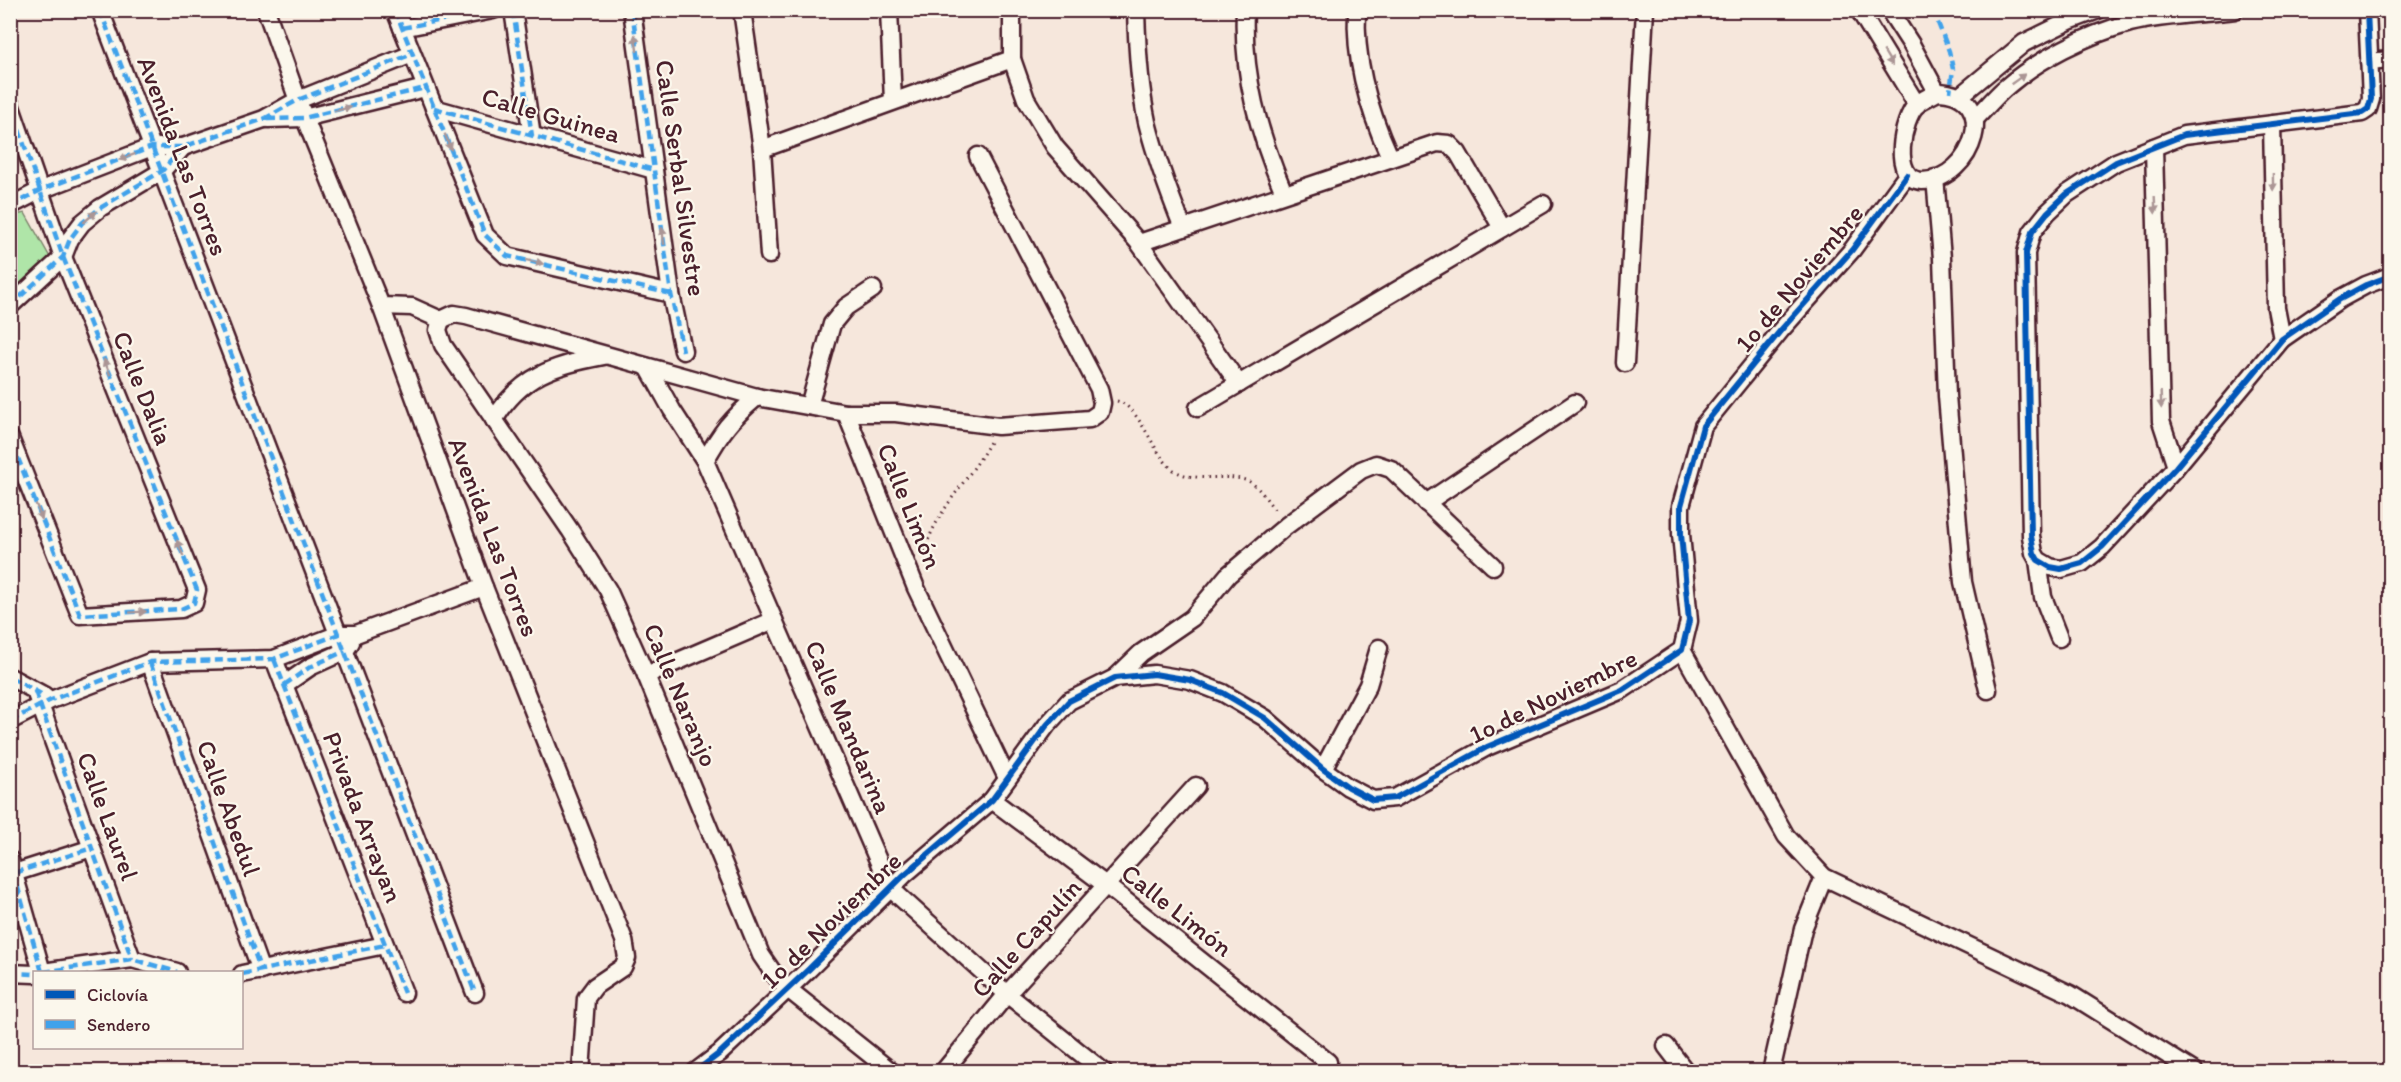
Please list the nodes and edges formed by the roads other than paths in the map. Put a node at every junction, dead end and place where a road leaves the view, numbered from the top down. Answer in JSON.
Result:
{"nodes":[{"id":1,"x":100,"y":10,"type":"edge"},
{"id":2,"x":266,"y":10,"type":"edge"},
{"id":3,"x":395,"y":10,"type":"edge"},
{"id":4,"x":493,"y":10,"type":"edge"},
{"id":5,"x":513,"y":10,"type":"edge"},
{"id":6,"x":632,"y":10,"type":"edge"},
{"id":7,"x":742,"y":10,"type":"edge"},
{"id":8,"x":889,"y":10,"type":"edge"},
{"id":9,"x":1012,"y":10,"type":"edge"},
{"id":10,"x":1136,"y":10,"type":"edge"},
{"id":11,"x":1245,"y":10,"type":"edge"},
{"id":12,"x":1357,"y":10,"type":"edge"},
{"id":13,"x":1645,"y":10,"type":"edge"},
{"id":14,"x":1859,"y":10,"type":"edge"},
{"id":15,"x":1889,"y":10,"type":"edge"},
{"id":16,"x":2098,"y":10,"type":"edge"},
{"id":17,"x":2235,"y":10,"type":"edge"},
{"id":18,"x":2375,"y":10,"type":"edge"},
{"id":19,"x":2367,"y":11,"type":"edge"},
{"id":20,"x":2068,"y":16,"type":"edge"},
{"id":21,"x":402,"y":28,"type":"junction"},
{"id":22,"x":2078,"y":43,"type":"junction"},
{"id":23,"x":412,"y":54,"type":"junction"},
{"id":24,"x":1012,"y":59,"type":"junction"},
{"id":25,"x":2391,"y":60,"type":"edge"},
{"id":26,"x":2369,"y":62,"type":"junction"},
{"id":27,"x":425,"y":88,"type":"junction"},
{"id":28,"x":1937,"y":92,"type":"junction"},
{"id":29,"x":1960,"y":96,"type":"junction"},
{"id":30,"x":298,"y":100,"type":"junction"},
{"id":31,"x":893,"y":101,"type":"junction"},
{"id":32,"x":10,"y":104,"type":"edge"},
{"id":33,"x":1917,"y":105,"type":"junction"},
{"id":34,"x":434,"y":108,"type":"junction"},
{"id":35,"x":304,"y":118,"type":"junction"},
{"id":36,"x":264,"y":119,"type":"junction"},
{"id":37,"x":1975,"y":119,"type":"junction"},
{"id":38,"x":2272,"y":124,"type":"junction"},
{"id":39,"x":532,"y":136,"type":"junction"},
{"id":40,"x":152,"y":147,"type":"junction"},
{"id":41,"x":183,"y":147,"type":"junction"},
{"id":42,"x":2154,"y":147,"type":"junction"},
{"id":43,"x":762,"y":149,"type":"junction"},
{"id":44,"x":978,"y":156,"type":"dead end"},
{"id":45,"x":1390,"y":157,"type":"junction"},
{"id":46,"x":654,"y":170,"type":"junction"},
{"id":47,"x":162,"y":171,"type":"junction"},
{"id":48,"x":1906,"y":175,"type":"junction"},
{"id":49,"x":1935,"y":178,"type":"junction"},
{"id":50,"x":41,"y":190,"type":"junction"},
{"id":51,"x":1284,"y":193,"type":"junction"},
{"id":52,"x":1543,"y":204,"type":"dead end"},
{"id":53,"x":10,"y":206,"type":"edge"},
{"id":54,"x":1182,"y":228,"type":"junction"},
{"id":55,"x":1502,"y":228,"type":"junction"},
{"id":56,"x":1139,"y":243,"type":"junction"},
{"id":57,"x":768,"y":255,"type":"dead end"},
{"id":58,"x":63,"y":257,"type":"junction"},
{"id":59,"x":2391,"y":276,"type":"edge"},
{"id":60,"x":873,"y":289,"type":"dead end"},
{"id":61,"x":671,"y":294,"type":"junction"},
{"id":62,"x":10,"y":306,"type":"edge"},
{"id":63,"x":381,"y":306,"type":"junction"},
{"id":64,"x":441,"y":320,"type":"junction"},
{"id":65,"x":2282,"y":339,"type":"junction"},
{"id":66,"x":683,"y":351,"type":"dead end"},
{"id":67,"x":608,"y":355,"type":"junction"},
{"id":68,"x":1625,"y":363,"type":"dead end"},
{"id":69,"x":648,"y":367,"type":"junction"},
{"id":70,"x":1239,"y":384,"type":"junction"},
{"id":71,"x":757,"y":398,"type":"junction"},
{"id":72,"x":1575,"y":403,"type":"dead end"},
{"id":73,"x":809,"y":406,"type":"junction"},
{"id":74,"x":1198,"y":408,"type":"dead end"},
{"id":75,"x":846,"y":413,"type":"junction"},
{"id":76,"x":494,"y":420,"type":"junction"},
{"id":77,"x":10,"y":438,"type":"edge"},
{"id":78,"x":705,"y":461,"type":"junction"},
{"id":79,"x":2176,"y":467,"type":"junction"},
{"id":80,"x":1426,"y":503,"type":"junction"},
{"id":81,"x":2038,"y":560,"type":"junction"},
{"id":82,"x":1493,"y":566,"type":"dead end"},
{"id":83,"x":484,"y":587,"type":"junction"},
{"id":84,"x":774,"y":620,"type":"junction"},
{"id":85,"x":339,"y":634,"type":"junction"},
{"id":86,"x":356,"y":634,"type":"junction"},
{"id":87,"x":2059,"y":638,"type":"dead end"},
{"id":88,"x":1379,"y":648,"type":"dead end"},
{"id":89,"x":1682,"y":650,"type":"junction"},
{"id":90,"x":345,"y":651,"type":"junction"},
{"id":91,"x":274,"y":659,"type":"junction"},
{"id":92,"x":150,"y":662,"type":"junction"},
{"id":93,"x":646,"y":675,"type":"junction"},
{"id":94,"x":10,"y":677,"type":"edge"},
{"id":95,"x":1115,"y":678,"type":"junction"},
{"id":96,"x":284,"y":685,"type":"junction"},
{"id":97,"x":1988,"y":690,"type":"dead end"},
{"id":98,"x":42,"y":699,"type":"junction"},
{"id":99,"x":10,"y":722,"type":"edge"},
{"id":100,"x":1323,"y":769,"type":"junction"},
{"id":101,"x":1007,"y":778,"type":"junction"},
{"id":102,"x":1197,"y":786,"type":"dead end"},
{"id":103,"x":992,"y":800,"type":"junction"},
{"id":104,"x":92,"y":848,"type":"junction"},
{"id":105,"x":12,"y":866,"type":"edge"},
{"id":106,"x":1824,"y":877,"type":"junction"},
{"id":107,"x":1107,"y":886,"type":"junction"},
{"id":108,"x":890,"y":888,"type":"junction"},
{"id":109,"x":385,"y":945,"type":"junction"},
{"id":110,"x":132,"y":959,"type":"junction"},
{"id":111,"x":42,"y":971,"type":"edge"},
{"id":112,"x":49,"y":971,"type":"edge"},
{"id":113,"x":174,"y":971,"type":"edge"},
{"id":114,"x":261,"y":971,"type":"junction"},
{"id":115,"x":10,"y":973,"type":"edge"},
{"id":116,"x":33,"y":974,"type":"edge"},
{"id":117,"x":243,"y":974,"type":"edge"},
{"id":118,"x":788,"y":989,"type":"junction"},
{"id":119,"x":404,"y":993,"type":"dead end"},
{"id":120,"x":475,"y":993,"type":"dead end"},
{"id":121,"x":1007,"y":994,"type":"junction"},
{"id":122,"x":1666,"y":1046,"type":"dead end"},
{"id":123,"x":1328,"y":1062,"type":"dead end"},
{"id":124,"x":581,"y":1071,"type":"edge"},
{"id":125,"x":695,"y":1071,"type":"edge"},
{"id":126,"x":892,"y":1071,"type":"edge"},
{"id":127,"x":943,"y":1071,"type":"edge"},
{"id":128,"x":1104,"y":1071,"type":"edge"},
{"id":129,"x":1686,"y":1071,"type":"edge"},
{"id":130,"x":1771,"y":1071,"type":"edge"},
{"id":131,"x":2195,"y":1071,"type":"edge"}],
"edges":[{"from":1,"to":40,"type":"street","name":"Avenida Las Torres"},
{"from":2,"to":30,"type":"street","name":"Avenida Las Torres"},
{"from":3,"to":21,"type":"street"},
{"from":4,"to":21,"type":"street"},
{"from":5,"to":39,"type":"street"},
{"from":46,"to":6,"type":"street","name":"Calle Serbal Silvestre","one_way":true},
{"from":7,"to":43,"type":"street"},
{"from":8,"to":31,"type":"street"},
{"from":9,"to":24,"type":"street"},
{"from":10,"to":54,"type":"street"},
{"from":11,"to":51,"type":"street"},
{"from":12,"to":45,"type":"street"},
{"from":13,"to":68,"type":"street"},
{"from":14,"to":33,"type":"street","one_way":true},
{"from":15,"to":28,"type":"street"},
{"from":16,"to":20,"type":"street"},
{"from":17,"to":22,"type":"street"},
{"from":18,"to":19,"type":"street"},
{"from":19,"to":26,"type":"street"},
{"from":20,"to":22,"type":"street"},
{"from":20,"to":29,"type":"street"},
{"from":21,"to":23,"type":"street"},
{"from":37,"to":22,"type":"street","one_way":true},
{"from":23,"to":27,"type":"street"},
{"from":23,"to":30,"type":"street"},
{"from":24,"to":31,"type":"street"},
{"from":24,"to":56,"type":"street"},
{"from":25,"to":26,"type":"street"},
{"from":26,"to":38,"type":"street"},
{"from":27,"to":34,"type":"street"},
{"from":35,"to":27,"type":"street","one_way":true},
{"from":28,"to":29,"type":"street"},
{"from":28,"to":33,"type":"street"},
{"from":29,"to":37,"type":"street"},
{"from":30,"to":35,"type":"street","name":"Avenida Las Torres"},
{"from":30,"to":36,"type":"street"},
{"from":31,"to":43,"type":"street"},
{"from":32,"to":50,"type":"street","name":"Calle Dalia"},
{"from":33,"to":48,"type":"street"},
{"from":34,"to":39,"type":"street","name":"Calle Guinea"},
{"from":34,"to":61,"type":"street","one_way":true},
{"from":35,"to":36,"type":"street"},
{"from":35,"to":63,"type":"street","name":"Avenida Las Torres"},
{"from":36,"to":41,"type":"street"},
{"from":37,"to":49,"type":"street"},
{"from":38,"to":42,"type":"street"},
{"from":38,"to":65,"type":"street","one_way":true},
{"from":39,"to":46,"type":"street","name":"Calle Guinea"},
{"from":40,"to":41,"type":"street"},
{"from":40,"to":47,"type":"street","name":"Avenida Las Torres"},
{"from":40,"to":50,"type":"street","one_way":true},
{"from":41,"to":47,"type":"street"},
{"from":42,"to":79,"type":"street","one_way":true},
{"from":42,"to":81,"type":"street"},
{"from":43,"to":57,"type":"street"},
{"from":44,"to":75,"type":"street"},
{"from":45,"to":51,"type":"street"},
{"from":45,"to":55,"type":"street"},
{"from":61,"to":46,"type":"street","name":"Calle Serbal Silvestre","one_way":true},
{"from":58,"to":47,"type":"street","one_way":true},
{"from":47,"to":85,"type":"street","name":"Avenida Las Torres"},
{"from":48,"to":49,"type":"street"},
{"from":48,"to":89,"type":"street","name":"1o de Noviembre"},
{"from":49,"to":97,"type":"street"},
{"from":50,"to":53,"type":"street"},
{"from":50,"to":58,"type":"street","name":"Calle Dalia"},
{"from":51,"to":54,"type":"street"},
{"from":52,"to":55,"type":"street"},
{"from":54,"to":56,"type":"street"},
{"from":55,"to":70,"type":"street"},
{"from":56,"to":70,"type":"street"},
{"from":58,"to":62,"type":"street"},
{"from":77,"to":58,"type":"street","name":"Calle Dalia","one_way":true},
{"from":59,"to":65,"type":"street"},
{"from":60,"to":73,"type":"street"},
{"from":61,"to":66,"type":"street","name":"Calle Serbal Silvestre"},
{"from":63,"to":64,"type":"street"},
{"from":63,"to":83,"type":"street","name":"Avenida Las Torres"},
{"from":64,"to":67,"type":"street"},
{"from":64,"to":76,"type":"street","name":"Calle Naranjo"},
{"from":65,"to":79,"type":"street"},
{"from":67,"to":69,"type":"street"},
{"from":67,"to":76,"type":"street"},
{"from":69,"to":71,"type":"street"},
{"from":69,"to":78,"type":"street","name":"Calle Mandarina"},
{"from":70,"to":74,"type":"street"},
{"from":71,"to":73,"type":"street"},
{"from":71,"to":78,"type":"street"},
{"from":72,"to":80,"type":"street"},
{"from":73,"to":75,"type":"street"},
{"from":75,"to":101,"type":"street","name":"Calle Limón"},
{"from":76,"to":93,"type":"street","name":"Calle Naranjo"},
{"from":78,"to":84,"type":"street","name":"Calle Mandarina"},
{"from":79,"to":81,"type":"street"},
{"from":80,"to":82,"type":"street"},
{"from":80,"to":95,"type":"street"},
{"from":81,"to":87,"type":"street"},
{"from":83,"to":86,"type":"street"},
{"from":83,"to":124,"type":"street","name":"Avenida Las Torres"},
{"from":84,"to":93,"type":"street"},
{"from":84,"to":108,"type":"street","name":"Calle Mandarina"},
{"from":85,"to":86,"type":"street"},
{"from":85,"to":90,"type":"street","name":"Avenida Las Torres"},
{"from":85,"to":91,"type":"street"},
{"from":86,"to":90,"type":"street"},
{"from":88,"to":100,"type":"street"},
{"from":89,"to":100,"type":"street","name":"1o de Noviembre"},
{"from":89,"to":106,"type":"street"},
{"from":90,"to":96,"type":"street"},
{"from":90,"to":120,"type":"street","name":"Avenida Las Torres"},
{"from":91,"to":92,"type":"street"},
{"from":91,"to":96,"type":"street","name":"Privada Arrayan"},
{"from":92,"to":98,"type":"street"},
{"from":92,"to":114,"type":"street","name":"Calle Abedul"},
{"from":93,"to":118,"type":"street","name":"Calle Naranjo"},
{"from":94,"to":98,"type":"street"},
{"from":95,"to":100,"type":"street","name":"1o de Noviembre"},
{"from":95,"to":101,"type":"street","name":"1o de Noviembre"},
{"from":96,"to":109,"type":"street","name":"Privada Arrayan"},
{"from":98,"to":99,"type":"street"},
{"from":98,"to":104,"type":"street","name":"Calle Laurel"},
{"from":101,"to":103,"type":"street","name":"1o de Noviembre"},
{"from":102,"to":107,"type":"street","name":"Calle Capulín"},
{"from":103,"to":107,"type":"street","name":"Calle Limón"},
{"from":103,"to":108,"type":"street","name":"1o de Noviembre"},
{"from":104,"to":105,"type":"street"},
{"from":104,"to":110,"type":"street","name":"Calle Laurel"},
{"from":105,"to":111,"type":"street"},
{"from":106,"to":130,"type":"street"},
{"from":106,"to":131,"type":"street"},
{"from":107,"to":121,"type":"street","name":"Calle Capulín"},
{"from":107,"to":123,"type":"street","name":"Calle Limón"},
{"from":108,"to":118,"type":"street","name":"1o de Noviembre"},
{"from":108,"to":121,"type":"street","name":"Calle Mandarina"},
{"from":109,"to":114,"type":"street"},
{"from":109,"to":119,"type":"street","name":"Privada Arrayan"},
{"from":110,"to":112,"type":"street"},
{"from":110,"to":113,"type":"street"},
{"from":114,"to":117,"type":"street"},
{"from":115,"to":116,"type":"street"},
{"from":118,"to":125,"type":"street","name":"1o de Noviembre"},
{"from":118,"to":126,"type":"street","name":"Calle Naranjo"},
{"from":121,"to":127,"type":"street","name":"Calle Capulín"},
{"from":121,"to":128,"type":"street","name":"Calle Mandarina"},
{"from":122,"to":129,"type":"street"}]}
